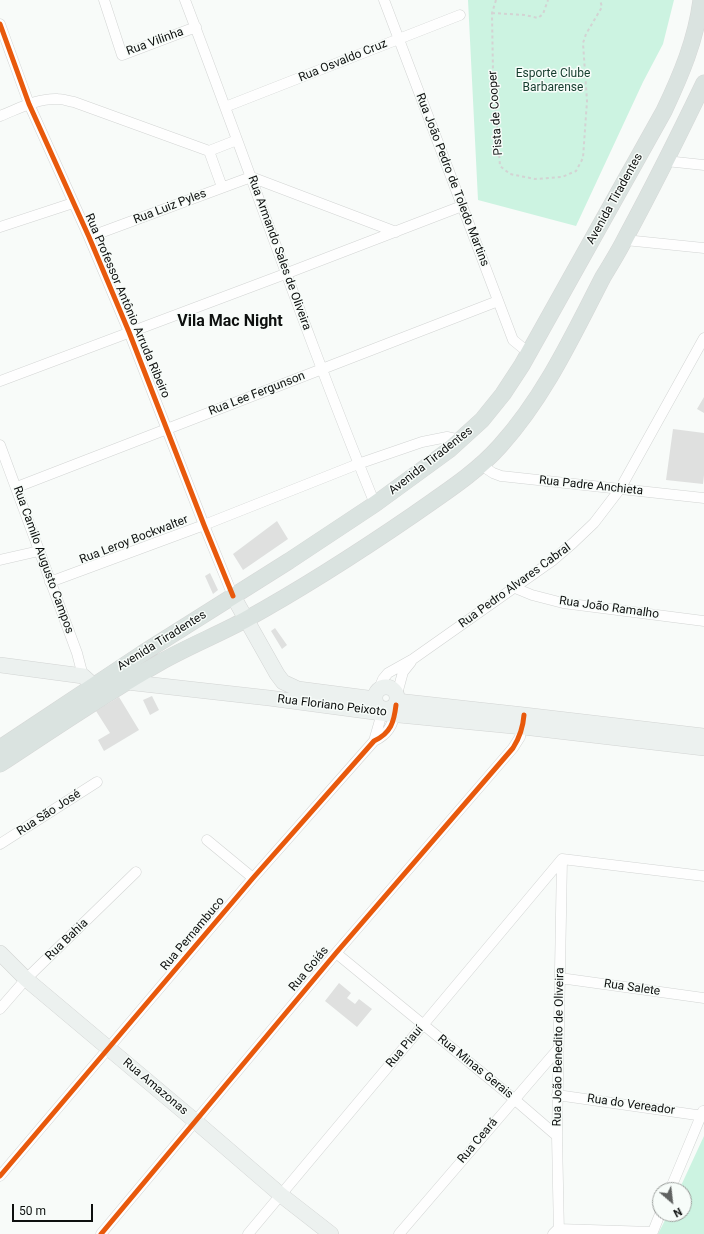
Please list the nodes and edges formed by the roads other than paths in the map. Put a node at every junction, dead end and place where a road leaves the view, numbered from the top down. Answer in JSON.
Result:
{"nodes":[{"id":1,"x":104,"y":0,"type":"edge"},
{"id":2,"x":186,"y":0,"type":"edge"},
{"id":3,"x":384,"y":0,"type":"edge"},
{"id":4,"x":702,"y":2,"type":"edge"},
{"id":5,"x":460,"y":15,"type":"dead end"},
{"id":6,"x":0,"y":24,"type":"edge"},
{"id":7,"x":196,"y":27,"type":"junction"},
{"id":8,"x":399,"y":39,"type":"junction"},
{"id":9,"x":704,"y":84,"type":"edge"},
{"id":10,"x":29,"y":104,"type":"junction"},
{"id":11,"x":225,"y":107,"type":"junction"},
{"id":12,"x":0,"y":116,"type":"edge"},
{"id":13,"x":238,"y":140,"type":"junction"},
{"id":14,"x":209,"y":151,"type":"junction"},
{"id":15,"x":666,"y":161,"type":"junction"},
{"id":16,"x":704,"y":165,"type":"edge"},
{"id":17,"x":251,"y":177,"type":"junction"},
{"id":18,"x":222,"y":187,"type":"junction"},
{"id":19,"x":73,"y":203,"type":"junction"},
{"id":20,"x":462,"y":206,"type":"junction"},
{"id":21,"x":0,"y":227,"type":"edge"},
{"id":22,"x":396,"y":232,"type":"junction"},
{"id":23,"x":89,"y":237,"type":"junction"},
{"id":24,"x":625,"y":240,"type":"junction"},
{"id":25,"x":704,"y":248,"type":"edge"},
{"id":26,"x":285,"y":274,"type":"junction"},
{"id":27,"x":498,"y":301,"type":"junction"},
{"id":28,"x":129,"y":332,"type":"junction"},
{"id":29,"x":704,"y":338,"type":"edge"},
{"id":30,"x":529,"y":353,"type":"junction"},
{"id":31,"x":322,"y":370,"type":"junction"},
{"id":32,"x":0,"y":381,"type":"edge"},
{"id":33,"x":167,"y":428,"type":"junction"},
{"id":34,"x":461,"y":440,"type":"junction"},
{"id":35,"x":0,"y":445,"type":"edge"},
{"id":36,"x":358,"y":464,"type":"junction"},
{"id":37,"x":481,"y":465,"type":"junction"},
{"id":38,"x":17,"y":487,"type":"junction"},
{"id":39,"x":620,"y":489,"type":"junction"},
{"id":40,"x":704,"y":498,"type":"edge"},
{"id":41,"x":375,"y":504,"type":"junction"},
{"id":42,"x":204,"y":525,"type":"junction"},
{"id":43,"x":39,"y":551,"type":"junction"},
{"id":44,"x":0,"y":560,"type":"edge"},
{"id":45,"x":50,"y":582,"type":"junction"},
{"id":46,"x":515,"y":588,"type":"junction"},
{"id":47,"x":233,"y":596,"type":"junction"},
{"id":48,"x":246,"y":620,"type":"junction"},
{"id":49,"x":704,"y":621,"type":"edge"},
{"id":50,"x":413,"y":659,"type":"junction"},
{"id":51,"x":0,"y":665,"type":"edge"},
{"id":52,"x":126,"y":682,"type":"junction"},
{"id":53,"x":283,"y":682,"type":"junction"},
{"id":54,"x":94,"y":686,"type":"junction"},
{"id":55,"x":269,"y":698,"type":"junction"},
{"id":56,"x":377,"y":702,"type":"junction"},
{"id":57,"x":396,"y":703,"type":"junction"},
{"id":58,"x":524,"y":721,"type":"junction"},
{"id":59,"x":704,"y":736,"type":"edge"},
{"id":60,"x":374,"y":741,"type":"junction"},
{"id":61,"x":0,"y":748,"type":"edge"},
{"id":62,"x":704,"y":748,"type":"edge"},
{"id":63,"x":0,"y":764,"type":"edge"},
{"id":64,"x":97,"y":782,"type":"dead end"},
{"id":65,"x":207,"y":840,"type":"dead end"},
{"id":66,"x":0,"y":844,"type":"edge"},
{"id":67,"x":562,"y":859,"type":"junction"},
{"id":68,"x":136,"y":872,"type":"dead end"},
{"id":69,"x":704,"y":876,"type":"edge"},
{"id":70,"x":253,"y":878,"type":"junction"},
{"id":71,"x":0,"y":953,"type":"edge"},
{"id":72,"x":336,"y":953,"type":"junction"},
{"id":73,"x":560,"y":978,"type":"junction"},
{"id":74,"x":26,"y":979,"type":"junction"},
{"id":75,"x":704,"y":998,"type":"edge"},
{"id":76,"x":0,"y":1009,"type":"edge"},
{"id":77,"x":424,"y":1024,"type":"junction"},
{"id":78,"x":558,"y":1049,"type":"junction"},
{"id":79,"x":109,"y":1050,"type":"junction"},
{"id":80,"x":557,"y":1095,"type":"junction"},
{"id":81,"x":514,"y":1099,"type":"junction"},
{"id":82,"x":703,"y":1113,"type":"edge"},
{"id":83,"x":195,"y":1121,"type":"junction"},
{"id":84,"x":557,"y":1136,"type":"junction"},
{"id":85,"x":0,"y":1176,"type":"edge"},
{"id":86,"x":673,"y":1182,"type":"edge"},
{"id":87,"x":281,"y":1195,"type":"junction"},
{"id":88,"x":657,"y":1222,"type":"edge"},
{"id":89,"x":557,"y":1232,"type":"edge"},
{"id":90,"x":652,"y":1233,"type":"edge"},
{"id":91,"x":101,"y":1234,"type":"edge"},
{"id":92,"x":248,"y":1234,"type":"edge"},
{"id":93,"x":331,"y":1234,"type":"edge"},
{"id":94,"x":399,"y":1234,"type":"edge"}],
"edges":[{"from":1,"to":7,"type":"street","name":"Rua Vilinha"},
{"from":2,"to":7,"type":"street","name":"Rua Armando Sales de Oliveira"},
{"from":3,"to":8,"type":"street","name":"Rua João Pedro de Toledo Martins"},
{"from":4,"to":30,"type":"main road","name":"Avenida Tiradentes"},
{"from":5,"to":8,"type":"street","name":"Rua Osvaldo Cruz"},
{"from":6,"to":10,"type":"street","name":"Rua Professor Antônio Arruda Ribeiro"},
{"from":7,"to":11,"type":"street","name":"Rua Armando Sales de Oliveira"},
{"from":8,"to":11,"type":"street","name":"Rua Osvaldo Cruz"},
{"from":8,"to":20,"type":"street","name":"Rua João Pedro de Toledo Martins"},
{"from":9,"to":15,"type":"main road","name":"Avenida Tiradentes"},
{"from":10,"to":12,"type":"street"},
{"from":10,"to":14,"type":"street"},
{"from":10,"to":19,"type":"street","name":"Rua Professor Antônio Arruda Ribeiro"},
{"from":11,"to":13,"type":"street","name":"Rua Armando Sales de Oliveira"},
{"from":13,"to":14,"type":"street"},
{"from":13,"to":17,"type":"street","name":"Rua Armando Sales de Oliveira"},
{"from":14,"to":18,"type":"street"},
{"from":15,"to":16,"type":"street"},
{"from":15,"to":24,"type":"main road","name":"Avenida Tiradentes"},
{"from":17,"to":18,"type":"street","name":"Rua Luiz Pyles"},
{"from":17,"to":22,"type":"street"},
{"from":17,"to":26,"type":"street","name":"Rua Armando Sales de Oliveira"},
{"from":18,"to":23,"type":"street","name":"Rua Luiz Pyles"},
{"from":19,"to":21,"type":"street"},
{"from":19,"to":23,"type":"street","name":"Rua Professor Antônio Arruda Ribeiro"},
{"from":20,"to":22,"type":"street"},
{"from":20,"to":27,"type":"street","name":"Rua João Pedro de Toledo Martins"},
{"from":22,"to":26,"type":"street"},
{"from":23,"to":28,"type":"street","name":"Rua Professor Antônio Arruda Ribeiro"},
{"from":24,"to":25,"type":"street"},
{"from":24,"to":37,"type":"main road","name":"Avenida Tiradentes"},
{"from":26,"to":28,"type":"street"},
{"from":26,"to":31,"type":"street","name":"Rua Armando Sales de Oliveira"},
{"from":27,"to":30,"type":"street","name":"Rua João Pedro de Toledo Martins"},
{"from":27,"to":31,"type":"street","name":"Rua Lee Fergunson"},
{"from":28,"to":32,"type":"street"},
{"from":28,"to":33,"type":"street","name":"Rua Professor Antônio Arruda Ribeiro"},
{"from":29,"to":39,"type":"street","name":"Rua Pedro Alvares Cabral"},
{"from":30,"to":34,"type":"main road","name":"Avenida Tiradentes"},
{"from":31,"to":33,"type":"street","name":"Rua Lee Fergunson"},
{"from":31,"to":36,"type":"street","name":"Rua Armando Sales de Oliveira"},
{"from":33,"to":38,"type":"street","name":"Rua Lee Fergunson"},
{"from":33,"to":42,"type":"street","name":"Rua Professor Antônio Arruda Ribeiro"},
{"from":34,"to":36,"type":"street","name":"Rua Leroy Bockwalter"},
{"from":34,"to":41,"type":"main road","name":"Avenida Tiradentes"},
{"from":35,"to":38,"type":"street","name":"Rua Camilo Augusto Campos"},
{"from":36,"to":41,"type":"street","name":"Rua Armando Sales de Oliveira"},
{"from":36,"to":42,"type":"street","name":"Rua Leroy Bockwalter"},
{"from":37,"to":39,"type":"street","name":"Rua Padre Anchieta"},
{"from":37,"to":48,"type":"main road","name":"Avenida Tiradentes"},
{"from":38,"to":43,"type":"street","name":"Rua Camilo Augusto Campos"},
{"from":39,"to":40,"type":"street","name":"Rua Padre Anchieta"},
{"from":39,"to":46,"type":"street","name":"Rua Pedro Alvares Cabral"},
{"from":41,"to":47,"type":"main road","name":"Avenida Tiradentes"},
{"from":42,"to":45,"type":"street","name":"Rua Leroy Bockwalter"},
{"from":42,"to":47,"type":"street","name":"Rua Professor Antônio Arruda Ribeiro"},
{"from":43,"to":44,"type":"street"},
{"from":43,"to":45,"type":"street","name":"Rua Camilo Augusto Campos"},
{"from":45,"to":54,"type":"street","name":"Rua Camilo Augusto Campos"},
{"from":46,"to":49,"type":"street","name":"Rua João Ramalho"},
{"from":46,"to":50,"type":"street","name":"Rua Pedro Alvares Cabral"},
{"from":47,"to":48,"type":"main road","name":"Rua Professor Antônio Arruda Ribeiro"},
{"from":47,"to":54,"type":"main road","name":"Avenida Tiradentes"},
{"from":48,"to":52,"type":"main road","name":"Avenida Tiradentes"},
{"from":48,"to":53,"type":"main road","name":"Rua Professor Antônio Arruda Ribeiro"},
{"from":50,"to":56,"type":"street","name":"Rua Pedro Alvares Cabral"},
{"from":50,"to":57,"type":"street","name":"Rua Pedro Alvares Cabral"},
{"from":51,"to":54,"type":"main road"},
{"from":52,"to":54,"type":"main road","name":"Avenida Tiradentes"},
{"from":52,"to":55,"type":"main road","name":"Rua Floriano Peixoto"},
{"from":53,"to":55,"type":"main road"},
{"from":53,"to":56,"type":"main road","name":"Rua Floriano Peixoto"},
{"from":54,"to":61,"type":"main road","name":"Avenida Tiradentes"},
{"from":54,"to":63,"type":"main road","name":"Avenida Tiradentes"},
{"from":55,"to":56,"type":"main road","name":"Rua Floriano Peixoto"},
{"from":56,"to":57,"type":"main road","name":"Rua Floriano Peixoto"},
{"from":56,"to":57,"type":"main road"},
{"from":56,"to":60,"type":"street","name":"Rua Pernambuco"},
{"from":57,"to":58,"type":"main road","name":"Rua Floriano Peixoto"},
{"from":57,"to":60,"type":"street","name":"Rua Pernambuco"},
{"from":58,"to":59,"type":"main road","name":"Rua Floriano Peixoto"},
{"from":58,"to":62,"type":"main road","name":"Rua Floriano Peixoto"},
{"from":58,"to":72,"type":"street","name":"Rua Goiás"},
{"from":60,"to":70,"type":"street","name":"Rua Pernambuco"},
{"from":64,"to":66,"type":"street","name":"Rua São José"},
{"from":65,"to":70,"type":"street"},
{"from":67,"to":69,"type":"street"},
{"from":67,"to":73,"type":"street","name":"Rua João Benedito de Oliveira"},
{"from":67,"to":77,"type":"street","name":"Rua Piauí"},
{"from":68,"to":74,"type":"street","name":"Rua Bahia"},
{"from":70,"to":79,"type":"street","name":"Rua Pernambuco"},
{"from":71,"to":74,"type":"main road","name":"Rua Amazonas"},
{"from":72,"to":77,"type":"street","name":"Rua Minas Gerais"},
{"from":72,"to":83,"type":"street","name":"Rua Goiás"},
{"from":73,"to":75,"type":"street","name":"Rua Salete"},
{"from":73,"to":78,"type":"street","name":"Rua João Benedito de Oliveira"},
{"from":74,"to":76,"type":"street","name":"Rua Bahia"},
{"from":74,"to":79,"type":"main road","name":"Rua Amazonas"},
{"from":77,"to":81,"type":"street","name":"Rua Minas Gerais"},
{"from":77,"to":87,"type":"street","name":"Rua Piauí"},
{"from":78,"to":80,"type":"street","name":"Rua João Benedito de Oliveira"},
{"from":78,"to":81,"type":"street","name":"Rua Ceará"},
{"from":79,"to":83,"type":"main road","name":"Rua Amazonas"},
{"from":79,"to":85,"type":"street","name":"Rua Pernambuco"},
{"from":80,"to":82,"type":"street","name":"Rua do Vereador"},
{"from":80,"to":84,"type":"street","name":"Rua João Benedito de Oliveira"},
{"from":81,"to":84,"type":"street","name":"Rua Minas Gerais"},
{"from":81,"to":94,"type":"street","name":"Rua Ceará"},
{"from":82,"to":86,"type":"street"},
{"from":83,"to":87,"type":"main road","name":"Rua Amazonas"},
{"from":83,"to":91,"type":"street","name":"Rua Goiás"},
{"from":84,"to":89,"type":"street","name":"Rua João Benedito de Oliveira"},
{"from":87,"to":92,"type":"street","name":"Rua Piauí"},
{"from":87,"to":93,"type":"main road","name":"Rua Amazonas"},
{"from":88,"to":90,"type":"street"},
{"from":89,"to":90,"type":"street"}]}
